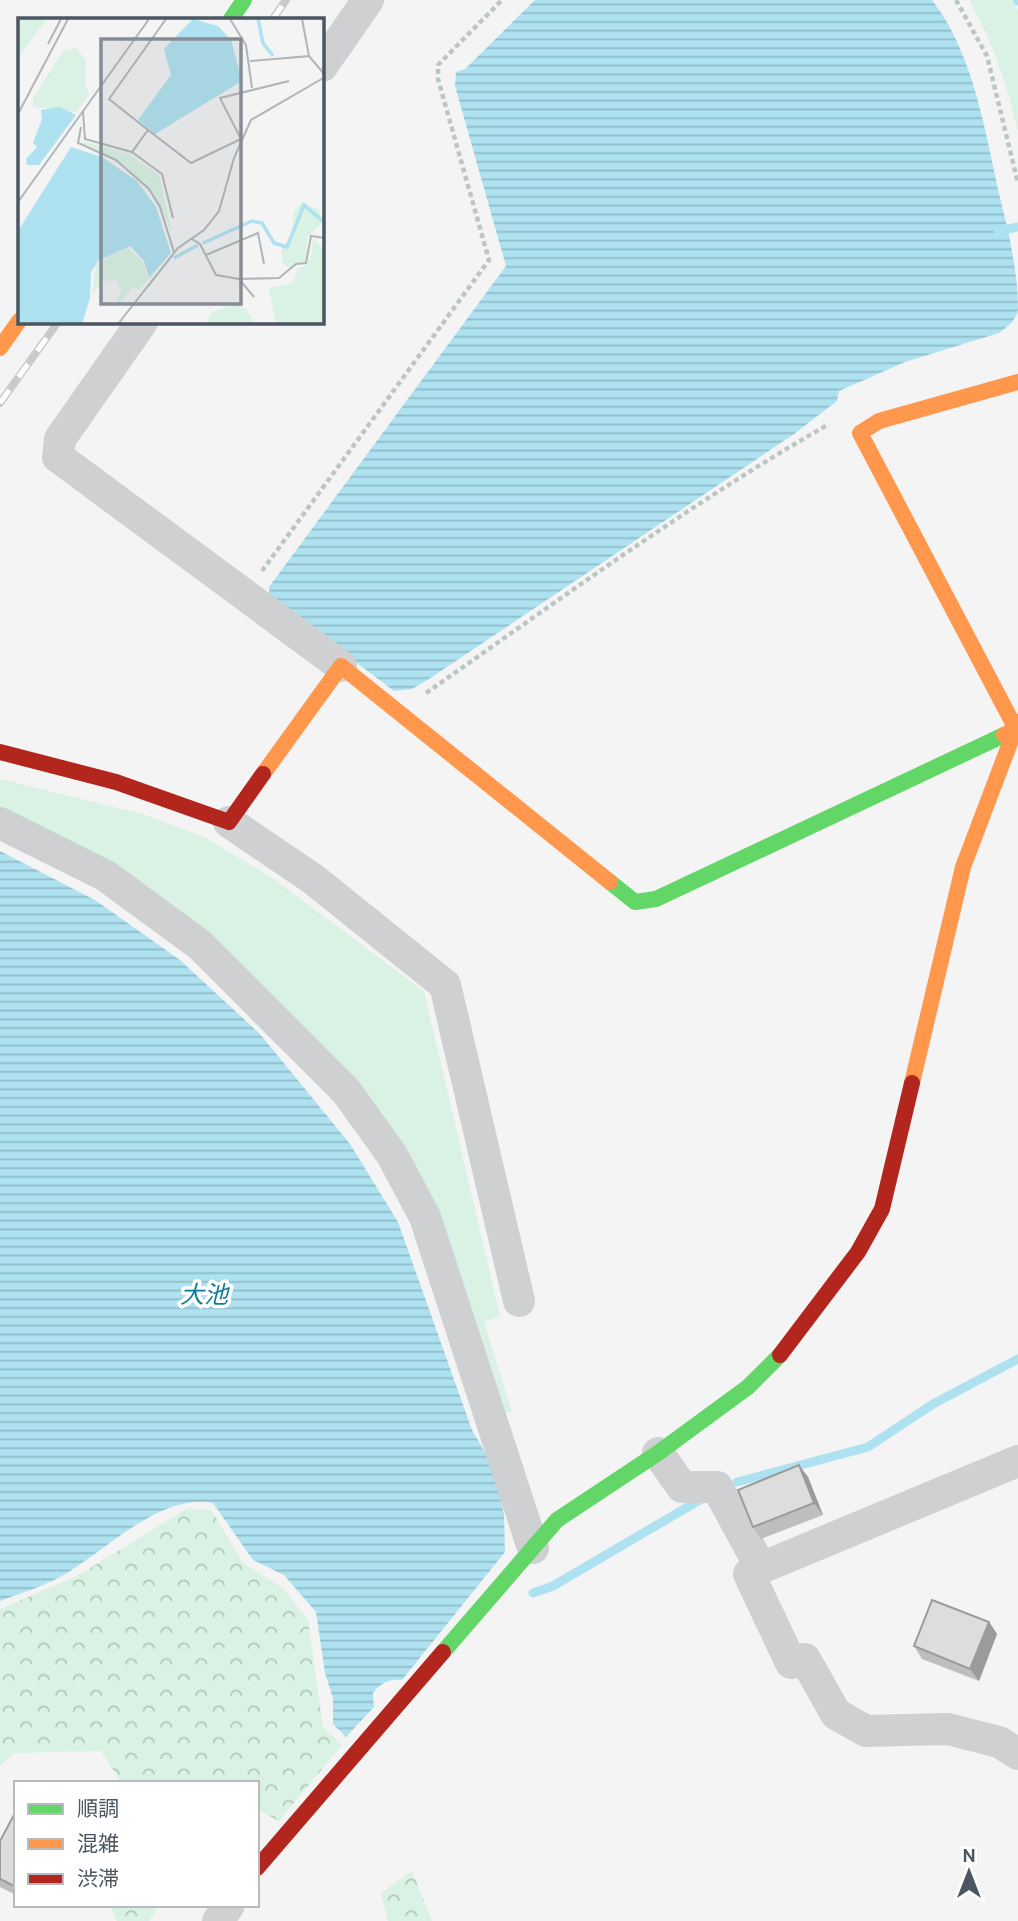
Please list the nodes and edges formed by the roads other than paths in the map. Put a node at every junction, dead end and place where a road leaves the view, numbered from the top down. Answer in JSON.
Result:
{"nodes":[{"id":1,"x":244,"y":0,"type":"edge"},
{"id":2,"x":368,"y":0,"type":"edge"},
{"id":3,"x":232,"y":18,"type":"edge"},
{"id":4,"x":324,"y":63,"type":"edge"},
{"id":5,"x":18,"y":322,"type":"edge"},
{"id":6,"x":141,"y":324,"type":"edge"},
{"id":7,"x":0,"y":348,"type":"edge"},
{"id":8,"x":1018,"y":382,"type":"edge"},
{"id":9,"x":341,"y":666,"type":"junction"},
{"id":10,"x":1017,"y":725,"type":"edge"},
{"id":11,"x":0,"y":752,"type":"edge"},
{"id":12,"x":229,"y":822,"type":"junction"},
{"id":13,"x":0,"y":823,"type":"edge"},
{"id":14,"x":519,"y":1301,"type":"dead end"},
{"id":15,"x":659,"y":1453,"type":"junction"},
{"id":16,"x":1018,"y":1461,"type":"edge"},
{"id":17,"x":533,"y":1548,"type":"junction"},
{"id":18,"x":761,"y":1569,"type":"junction"},
{"id":19,"x":1012,"y":1744,"type":"edge"},
{"id":20,"x":259,"y":1865,"type":"edge"}],
"edges":[{"from":1,"to":3,"type":"street"},
{"from":2,"to":4,"type":"street"},
{"from":5,"to":7,"type":"street"},
{"from":6,"to":9,"type":"street"},
{"from":8,"to":10,"type":"street"},
{"from":9,"to":10,"type":"street"},
{"from":9,"to":12,"type":"street"},
{"from":10,"to":15,"type":"street"},
{"from":11,"to":12,"type":"street"},
{"from":12,"to":14,"type":"street"},
{"from":13,"to":17,"type":"street"},
{"from":15,"to":17,"type":"street"},
{"from":15,"to":18,"type":"street"},
{"from":16,"to":18,"type":"street"},
{"from":17,"to":20,"type":"street"},
{"from":18,"to":19,"type":"street"}]}
